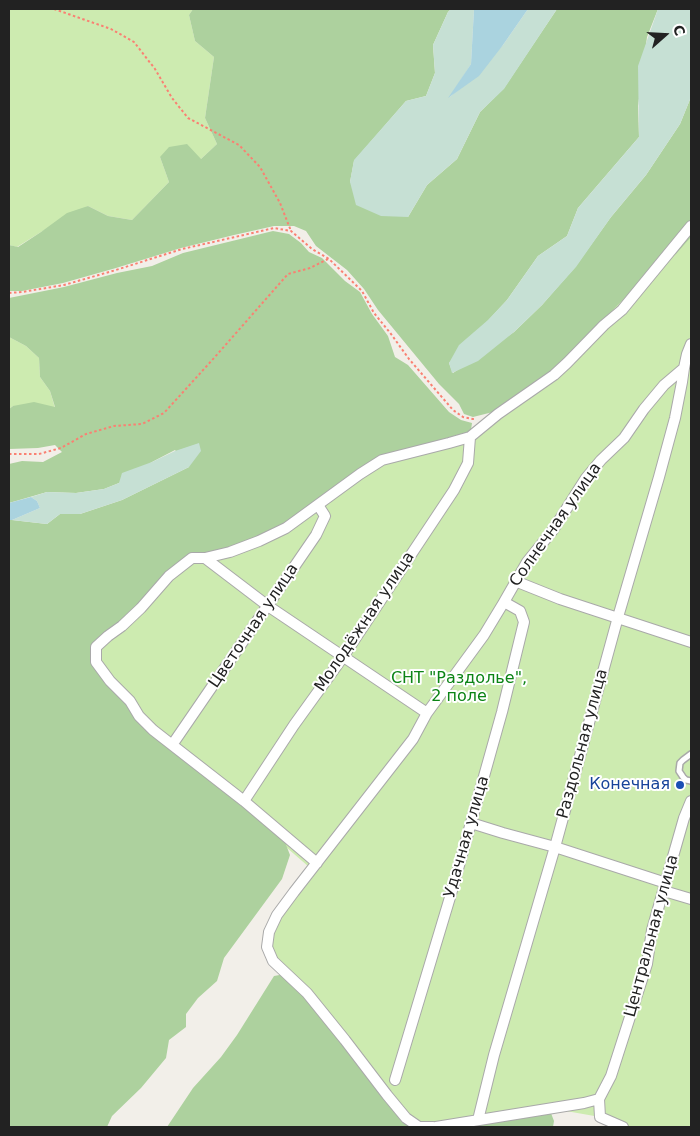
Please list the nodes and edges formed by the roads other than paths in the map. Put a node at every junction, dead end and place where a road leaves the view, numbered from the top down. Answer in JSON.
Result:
{"nodes":[{"id":1,"x":691,"y":226,"type":"edge"},
{"id":2,"x":691,"y":344,"type":"edge"},
{"id":3,"x":684,"y":368,"type":"junction"},
{"id":4,"x":470,"y":437,"type":"junction"},
{"id":5,"x":318,"y":505,"type":"junction"},
{"id":6,"x":205,"y":558,"type":"junction"},
{"id":7,"x":515,"y":582,"type":"junction"},
{"id":8,"x":504,"y":602,"type":"junction"},
{"id":9,"x":268,"y":606,"type":"junction"},
{"id":10,"x":618,"y":617,"type":"junction"},
{"id":11,"x":691,"y":642,"type":"edge"},
{"id":12,"x":343,"y":657,"type":"junction"},
{"id":13,"x":427,"y":714,"type":"junction"},
{"id":14,"x":172,"y":745,"type":"junction"},
{"id":15,"x":691,"y":754,"type":"edge"},
{"id":16,"x":691,"y":781,"type":"edge"},
{"id":17,"x":244,"y":801,"type":"junction"},
{"id":18,"x":691,"y":801,"type":"edge"},
{"id":19,"x":471,"y":823,"type":"junction"},
{"id":20,"x":555,"y":847,"type":"junction"},
{"id":21,"x":317,"y":863,"type":"junction"},
{"id":22,"x":665,"y":887,"type":"junction"},
{"id":23,"x":691,"y":899,"type":"edge"},
{"id":24,"x":395,"y":1080,"type":"dead end"},
{"id":25,"x":599,"y":1099,"type":"junction"},
{"id":26,"x":478,"y":1120,"type":"junction"},
{"id":27,"x":434,"y":1127,"type":"edge"},
{"id":28,"x":623,"y":1127,"type":"edge"}],
"edges":[{"from":1,"to":4,"type":"street"},
{"from":2,"to":3,"type":"street","name":"Раздольная улица"},
{"from":3,"to":7,"type":"street","name":"Солнечная улица"},
{"from":3,"to":10,"type":"street","name":"Раздольная улица"},
{"from":4,"to":5,"type":"street"},
{"from":4,"to":12,"type":"street","name":"Молодёжная улица"},
{"from":5,"to":6,"type":"street"},
{"from":5,"to":9,"type":"street","name":"Цветочная улица"},
{"from":6,"to":9,"type":"street"},
{"from":6,"to":14,"type":"street"},
{"from":7,"to":8,"type":"street","name":"Солнечная улица"},
{"from":7,"to":10,"type":"street"},
{"from":8,"to":13,"type":"street","name":"Солнечная улица"},
{"from":8,"to":19,"type":"street","name":"Удачная улица"},
{"from":9,"to":12,"type":"street"},
{"from":9,"to":14,"type":"street","name":"Цветочная улица"},
{"from":10,"to":11,"type":"street"},
{"from":10,"to":20,"type":"street","name":"Раздольная улица"},
{"from":12,"to":13,"type":"street"},
{"from":12,"to":17,"type":"street","name":"Молодёжная улица"},
{"from":13,"to":21,"type":"street","name":"Солнечная улица"},
{"from":14,"to":17,"type":"street"},
{"from":15,"to":16,"type":"lane"},
{"from":17,"to":21,"type":"street"},
{"from":18,"to":22,"type":"street","name":"Центральная улица"},
{"from":19,"to":20,"type":"street"},
{"from":19,"to":24,"type":"street","name":"Удачная улица"},
{"from":20,"to":22,"type":"street"},
{"from":20,"to":26,"type":"street","name":"Раздольная улица"},
{"from":21,"to":27,"type":"street","name":"Солнечная улица"},
{"from":22,"to":23,"type":"street"},
{"from":22,"to":25,"type":"street","name":"Центральная улица"},
{"from":25,"to":26,"type":"street"},
{"from":25,"to":28,"type":"street"},
{"from":26,"to":27,"type":"street"}]}
